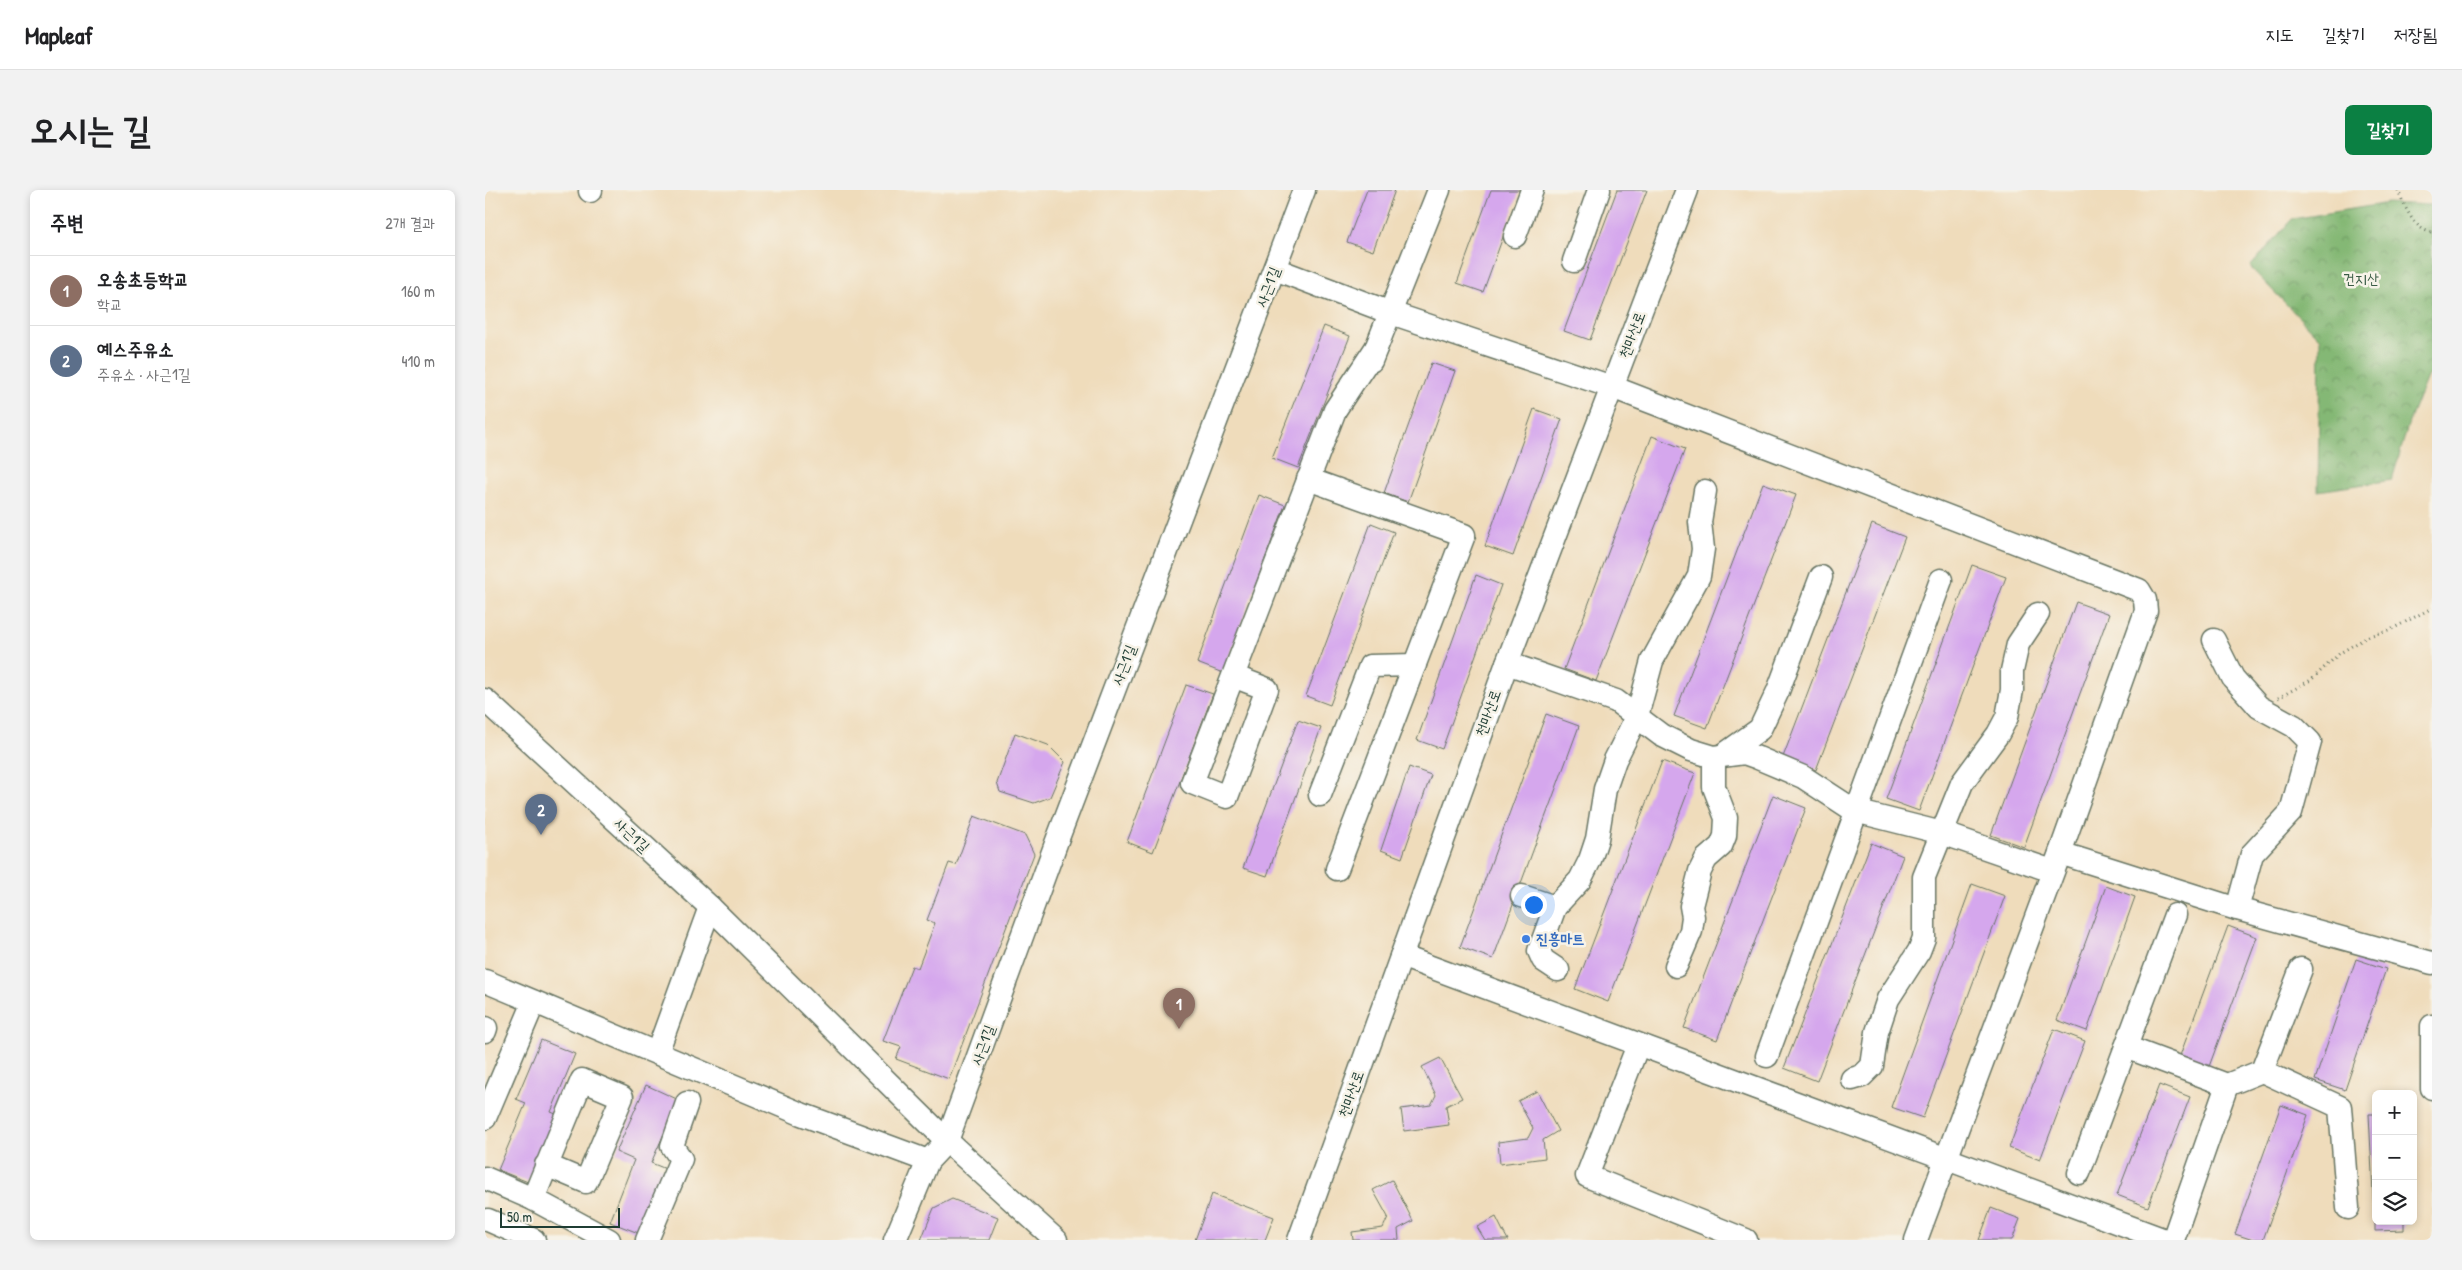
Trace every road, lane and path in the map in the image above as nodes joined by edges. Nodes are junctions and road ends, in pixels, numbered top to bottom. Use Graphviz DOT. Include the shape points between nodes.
graph roads {
  1 [pos="1304,190"];
  2 [pos="1439,190"];
  3 [pos="1532,190"];
  4 [pos="1599,190"];
  5 [pos="1687,190"];
  6 [pos="2398,190"];
  7 [pos="2432,232"];
  8 [pos="1515,236"];
  9 [pos="1574,261"];
  10 [pos="1275,269"];
  11 [pos="1391,313"];
  12 [pos="1376,348"];
  13 [pos="1612,387"];
  14 [pos="1340,438"];
  15 [pos="1308,479"];
  16 [pos="1705,491"];
  17 [pos="1821,577"];
  18 [pos="1941,580"];
  19 [pos="2432,608"];
  20 [pos="2038,614"];
  21 [pos="2214,640"];
  22 [pos="1507,663"];
  23 [pos="1415,665"];
  24 [pos="1233,676"];
  25 [pos="485,700"];
  26 [pos="2259,707"];
  27 [pos="1637,716"];
  28 [pos="1719,756"];
  29 [pos="1320,795"];
  30 [pos="1855,810"];
  31 [pos="1942,833"];
  32 [pos="2056,862"];
  33 [pos="1337,869"];
  34 [pos="1522,896"];
  35 [pos="710,907"];
  36 [pos="1555,907"];
  37 [pos="2237,909"];
  38 [pos="2175,915"];
  39 [pos="1401,956"];
  40 [pos="2432,963"];
  41 [pos="1676,966"];
  42 [pos="2301,969"];
  43 [pos="1557,970"];
  44 [pos="485,982"];
  45 [pos="535,1002"];
  46 [pos="2432,1026"];
  47 [pos="1638,1045"];
  48 [pos="2126,1047"];
  49 [pos="657,1053"];
  50 [pos="1767,1056"];
  51 [pos="2262,1071"];
  52 [pos="1851,1079"];
  53 [pos="2227,1085"];
  54 [pos="2432,1088"];
  55 [pos="687,1103"];
  56 [pos="485,1118"];
  57 [pos="947,1141"];
  58 [pos="1947,1160"];
  59 [pos="928,1161"];
  60 [pos="546,1165"];
  61 [pos="2079,1173"];
  62 [pos="494,1181"];
  63 [pos="533,1198"];
  64 [pos="2348,1208"];
  65 [pos="487,1225"];
  66 [pos="534,1240"];
  67 [pos="609,1240"];
  68 [pos="647,1240"];
  69 [pos="895,1240"];
  70 [pos="1056,1240"];
  71 [pos="1299,1240"];
  72 [pos="1746,1240"];
  73 [pos="1915,1240"];
  74 [pos="2165,1240"];
  75 [pos="2173,1240"];
  1 -- 10 [label="street, 사근1길"];
  2 -- 11 [label="street"];
  3 -- 8 [label="street"];
  4 -- 9 [label="street"];
  5 -- 13 [label="street, 천마산로"];
  6 -- 7 [label="path" via="2413,220 2425,231"];
  10 -- 11 [label="street"];
  10 -- 57 [label="street, 사근1길"];
  11 -- 12 [label="street"];
  11 -- 13 [label="street"];
  12 -- 14 [label="street"];
  12 -- 15 [label="street" via="1335,410"];
  13 -- 22 [label="street, 천마산로"];
  13 -- 32 [label="street" via="2139,590 2145,600 2146,611"];
  15 -- 23 [label="street" via="1464,535"];
  15 -- 24 [label="street"];
  16 -- 27 [label="street" via="1700,522 1703,549 1699,576 1656,651"];
  17 -- 28 [label="street" via="1778,691 1760,729"];
  18 -- 30 [label="street"];
  19 -- 26 [label="path" via="2392,629 2369,636 2340,653 2311,680"];
  20 -- 31 [label="street" via="2018,644 2007,717 1962,783"];
  21 -- 26 [label="street" via="2233,678"];
  22 -- 27 [label="street" via="1616,701"];
  22 -- 39 [label="street, 천마산로"];
  23 -- 29 [label="street" via="1369,666"];
  23 -- 33 [label="street"];
  24 -- 24 [label="street" via="1192,783 1227,797 1267,689"];
  25 -- 35 [label="street, 사근1길"];
  26 -- 37 [label="street" via="2294,726 2310,742 2291,812 2252,854"];
  27 -- 28 [label="street" via="1661,735 1691,750"];
  27 -- 36 [label="street" via="1607,782 1590,860 1580,880"];
  28 -- 30 [label="street" via="1744,753 1783,767"];
  28 -- 41 [label="street" via="1713,787 1726,818 1725,836 1721,846 1706,859 1700,871 1691,906 1691,931"];
  30 -- 31 [label="street"];
  30 -- 50 [label="street"];
  31 -- 32 [label="street"];
  31 -- 52 [label="street" via="1924,877 1924,938 1919,952 1888,999 1877,1032 1872,1066 1862,1076"];
  32 -- 37 [label="street"];
  32 -- 58 [label="street"];
  34 -- 36 [label="street"];
  35 -- 49 [label="street"];
  35 -- 57 [label="street, 사근1길"];
  36 -- 43 [label="street" via="1539,951 1543,960"];
  37 -- 40 [label="street"];
  38 -- 48 [label="street"];
  39 -- 47 [label="street"];
  39 -- 71 [label="street, 천마산로"];
  42 -- 51 [label="street"];
  44 -- 45 [label="street"];
  45 -- 49 [label="street"];
  45 -- 56 [label="street"];
  46 -- 54 [label="street"];
  47 -- 58 [label="street"];
  47 -- 72 [label="street" via="1587,1176"];
  48 -- 53 [label="street"];
  48 -- 61 [label="street"];
  49 -- 59 [label="street" via="801,1114"];
  51 -- 53 [label="street"];
  51 -- 64 [label="street" via="2340,1108"];
  53 -- 75 [label="street"];
  55 -- 68 [label="street" via="672,1146 681,1159"];
  57 -- 59 [label="street, 사근1길"];
  57 -- 70 [label="street, 사근1길"];
  58 -- 73 [label="street"];
  58 -- 74 [label="street"];
  59 -- 69 [label="street, 사근1길"];
  60 -- 63 [label="street"];
  62 -- 63 [label="street"];
  62 -- 65 [label="street"];
  63 -- 67 [label="street"];
  65 -- 66 [label="street"];
}
